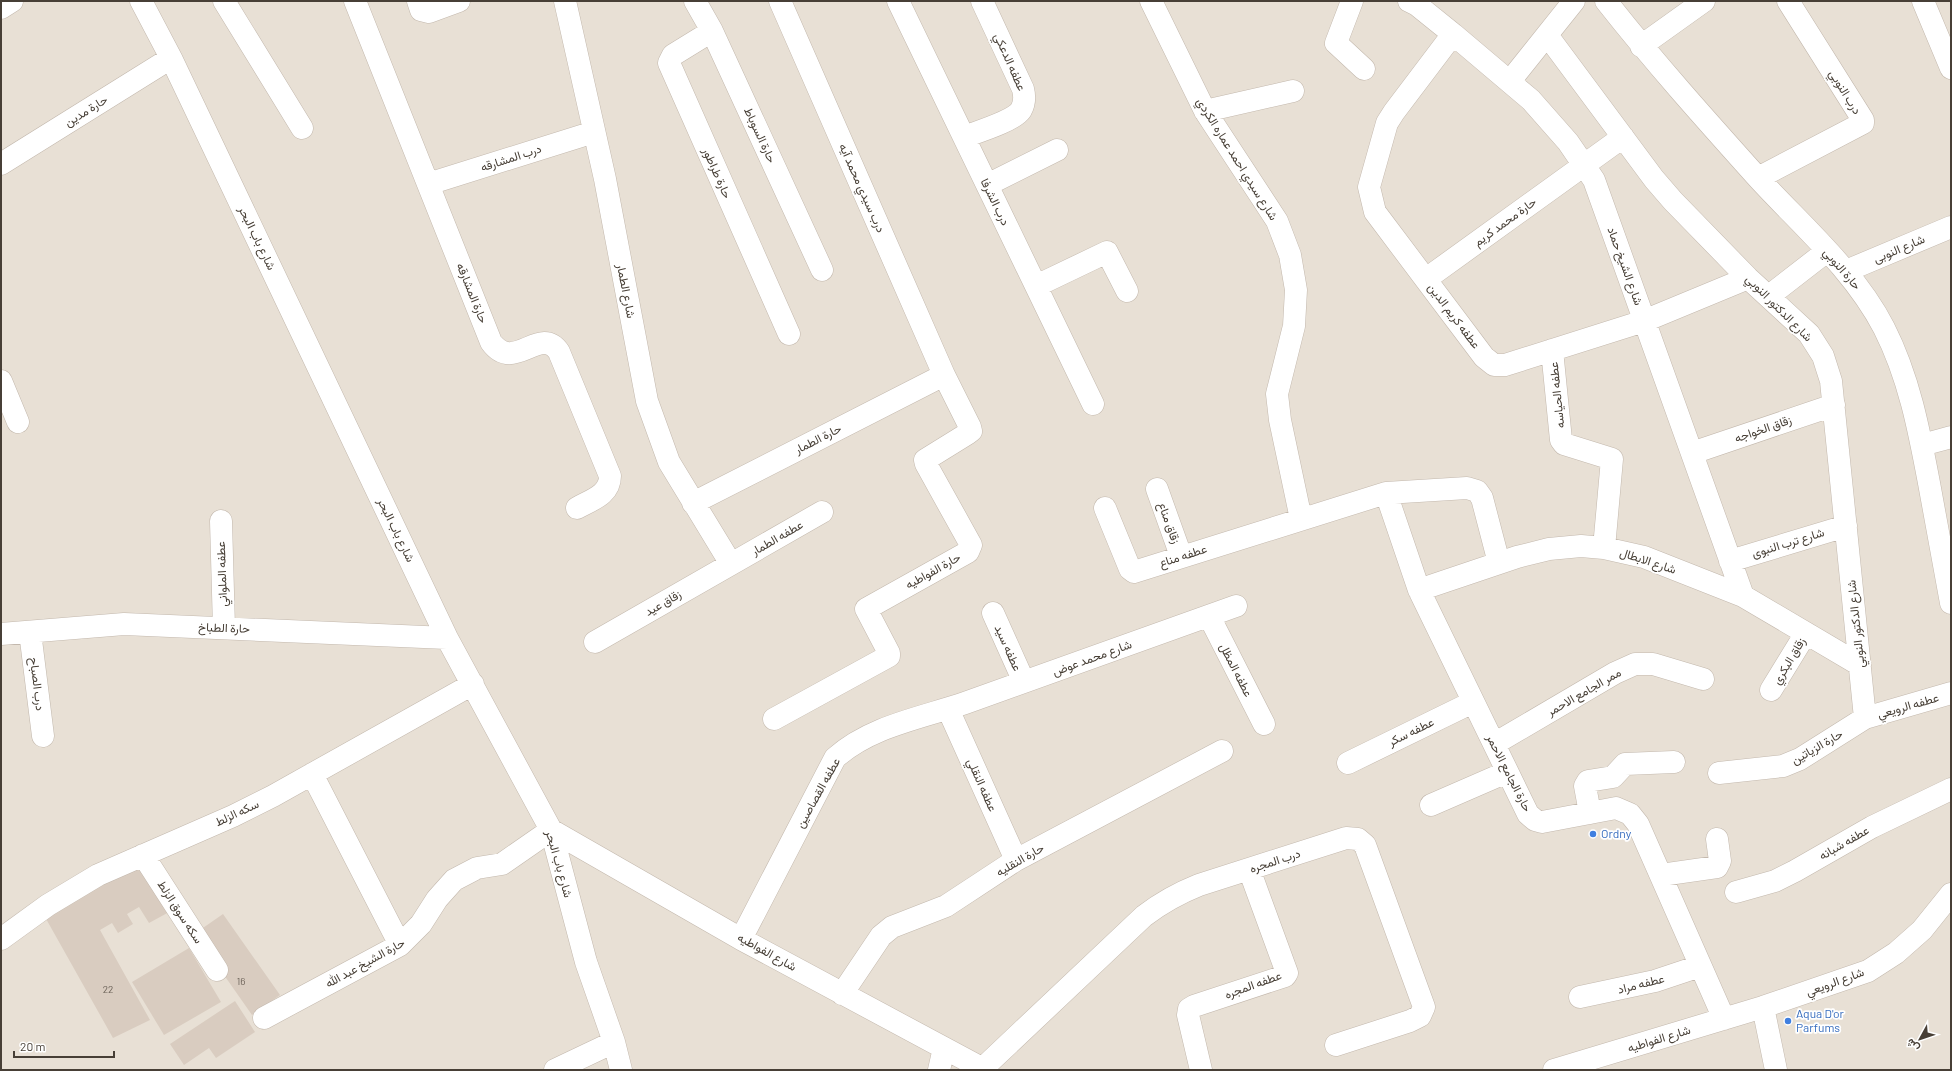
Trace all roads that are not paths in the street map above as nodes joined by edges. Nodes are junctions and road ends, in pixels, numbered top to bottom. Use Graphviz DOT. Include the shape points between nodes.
graph roads {
  1 [pos="12,1"];
  2 [pos="141,1"];
  3 [pos="224,1"];
  4 [pos="355,1"];
  5 [pos="418,1"];
  6 [pos="459,1"];
  7 [pos="565,1"];
  8 [pos="695,1"];
  9 [pos="780,1"];
  10 [pos="898,1"];
  11 [pos="982,1"];
  12 [pos="1151,1"];
  13 [pos="1352,1"];
  14 [pos="1574,1"];
  15 [pos="1606,1"];
  16 [pos="1704,1"];
  17 [pos="1788,1"];
  18 [pos="1923,1"];
  19 [pos="1416,2"];
  20 [pos="1,8"];
  21 [pos="712,31"];
  22 [pos="1453,34"];
  23 [pos="1548,35"];
  24 [pos="1641,46"];
  25 [pos="171,58"];
  26 [pos="1951,68"];
  27 [pos="1364,69"];
  28 [pos="1510,81"];
  29 [pos="1293,91"];
  30 [pos="1205,111"];
  31 [pos="302,128"];
  32 [pos="594,132"];
  33 [pos="1623,137"];
  34 [pos="964,138"];
  35 [pos="1057,150"];
  36 [pos="1,164"];
  37 [pos="1584,165"];
  38 [pos="1758,178"];
  39 [pos="428,184"];
  40 [pos="987,185"];
  41 [pos="1951,228"];
  42 [pos="1827,251"];
  43 [pos="822,270"];
  44 [pos="1846,271"];
  45 [pos="1748,278"];
  46 [pos="1426,279"];
  47 [pos="1036,286"];
  48 [pos="1127,291"];
  49 [pos="1769,296"];
  50 [pos="1644,321"];
  51 [pos="789,334"];
  52 [pos="1552,350"];
  53 [pos="944,375"];
  54 [pos="1,381"];
  55 [pos="1093,404"];
  56 [pos="1834,405"];
  57 [pos="18,422"];
  58 [pos="1951,437"];
  59 [pos="1922,445"];
  60 [pos="1692,453"];
  61 [pos="1157,489"];
  62 [pos="1386,493"];
  63 [pos="692,503"];
  64 [pos="577,508"];
  65 [pos="1105,508"];
  66 [pos="822,512"];
  67 [pos="1301,519"];
  68 [pos="221,521"];
  69 [pos="1846,526"];
  70 [pos="1604,548"];
  71 [pos="1181,556"];
  72 [pos="1730,561"];
  73 [pos="1499,563"];
  74 [pos="731,564"];
  75 [pos="1420,590"];
  76 [pos="1743,596"];
  77 [pos="1951,603"];
  78 [pos="1236,606"];
  79 [pos="993,613"];
  80 [pos="1209,616"];
  81 [pos="224,628"];
  82 [pos="30,632"];
  83 [pos="1806,633"];
  84 [pos="1,634"];
  85 [pos="447,638"];
  86 [pos="595,642"];
  87 [pos="1860,665"];
  88 [pos="1703,679"];
  89 [pos="1024,682"];
  90 [pos="473,684"];
  91 [pos="1772,690"];
  92 [pos="1951,693"];
  93 [pos="1473,702"];
  94 [pos="948,709"];
  95 [pos="1865,718"];
  96 [pos="774,719"];
  97 [pos="1264,724"];
  98 [pos="43,736"];
  99 [pos="1494,744"];
  100 [pos="1222,751"];
  101 [pos="1674,762"];
  102 [pos="1348,763"];
  103 [pos="1507,772"];
  104 [pos="1719,772"];
  105 [pos="312,774"];
  106 [pos="1951,789"];
  107 [pos="1431,805"];
  108 [pos="1590,813"];
  109 [pos="552,830"];
  110 [pos="1717,839"];
  111 [pos="143,855"];
  112 [pos="1016,860"];
  113 [pos="1249,869"];
  114 [pos="1661,876"];
  115 [pos="1736,892"];
  116 [pos="1951,894"];
  117 [pos="1,939"];
  118 [pos="741,939"];
  119 [pos="400,945"];
  120 [pos="1700,966"];
  121 [pos="217,970"];
  122 [pos="842,994"];
  123 [pos="1580,997"];
  124 [pos="1764,1007"];
  125 [pos="264,1018"];
  126 [pos="1724,1019"];
  127 [pos="614,1042"];
  128 [pos="1336,1045"];
  129 [pos="944,1048"];
  130 [pos="983,1069"];
  131 [pos="554,1070"];
  132 [pos="621,1070"];
  133 [pos="939,1070"];
  134 [pos="1201,1070"];
  135 [pos="1554,1070"];
  136 [pos="1776,1070"];
  1 -- 20 [label="street"];
  2 -- 25 [label="street, شارع باب البحر"];
  3 -- 31 [label="street"];
  4 -- 39 [label="street, حارة المشارقه"];
  5 -- 6 [label="street" via="421,10 429,12"];
  7 -- 32 [label="street, شارع الطمار"];
  8 -- 21 [label="street, حارة السوباط"];
  9 -- 53 [label="street, درب سيدي محمد آيه"];
  10 -- 34 [label="street, درب الشرفا"];
  11 -- 34 [label="street, عطفه الدعكي" via="1024,89 1025,100 1020,111 1011,118"];
  12 -- 30 [label="street, شارع سيدي احمد عماره الكردي"];
  13 -- 27 [label="street" via="1336,43"];
  14 -- 23 [label="street"];
  15 -- 24 [label="street, حارة النوبي"];
  16 -- 24 [label="street"];
  17 -- 38 [label="street, درب النوبي" via="1863,123"];
  18 -- 26 [label="street"];
  19 -- 22 [label="street, شارع الشيخ حماد"];
  21 -- 43 [label="street, حارة السوباط"];
  21 -- 51 [label="street, حارة طراطور" via="673,55 669,63"];
  22 -- 28 [label="street, شارع الشيخ حماد"];
  22 -- 46 [label="street, عطفه كريم الدين" via="1390,117 1369,187 1375,212"];
  23 -- 28 [label="street"];
  23 -- 33 [label="street, شارع الدكتور النوبي"];
  24 -- 38 [label="street, حارة النوبي"];
  25 -- 36 [label="street, حارة مدين"];
  25 -- 85 [label="street, شارع باب البحر"];
  28 -- 37 [label="street, شارع الشيخ حماد" via="1550,121"];
  29 -- 30 [label="street"];
  30 -- 67 [label="street, شارع سيدي احمد عماره الكردي" via="1277,221 1290,255 1296,290 1294,326 1277,394"];
  32 -- 39 [label="street, درب المشارقه"];
  32 -- 63 [label="street, شارع الطمار" via="647,401 669,462"];
  33 -- 37 [label="street, حارة محمد كريم"];
  33 -- 45 [label="street, شارع الدكتور النوبي" via="1673,201"];
  34 -- 40 [label="street, درب الشرفا"];
  35 -- 40 [label="street"];
  37 -- 46 [label="street, حارة محمد كريم"];
  37 -- 50 [label="street, شارع الشيخ حماد" via="1594,180"];
  38 -- 42 [label="street, حارة النوبي"];
  39 -- 64 [label="street, حارة المشارقه" via="495,347 500,351 513,353 547,343 559,352 610,476 610,482 604,492"];
  40 -- 47 [label="street, درب الشرفا"];
  41 -- 44 [label="street, شارع النوبى"];
  42 -- 44 [label="street, حارة النوبي"];
  42 -- 49 [label="street"];
  44 -- 59 [label="street, حارة النوبي" via="1884,328 1899,362 1912,398"];
  45 -- 49 [label="street, شارع الدكتور النوبي"];
  45 -- 50 [label="street, عطفه كريم الدين"];
  46 -- 52 [label="street, عطفه كريم الدين" via="1484,356 1494,365 1505,365"];
  47 -- 48 [label="street" via="1107,252"];
  47 -- 55 [label="street, درب الشرفا"];
  49 -- 56 [label="street, شارع الدكتور النوبي" via="1809,334 1823,356 1831,381"];
  50 -- 52 [label="street, عطفه كريم الدين"];
  50 -- 60 [label="street, شارع الشيخ حماد"];
  52 -- 70 [label="street, عطفه الحياسه" via="1561,440 1564,444 1612,460"];
  53 -- 63 [label="street, حارة الطمار"];
  53 -- 96 [label="street, حارة الفواطيه" via="971,431 927,457 926,464 971,549 866,609 889,656"];
  54 -- 57 [label="street"];
  56 -- 60 [label="street, زقاق الخواجه"];
  56 -- 69 [label="street, شارع الدكتور النوبي"];
  58 -- 59 [label="street"];
  59 -- 77 [label="street, حارة النوبي"];
  60 -- 72 [label="street, شارع الشيخ حماد"];
  61 -- 71 [label="street, زقاق مناع"];
  62 -- 67 [label="street"];
  62 -- 73 [label="street" via="1467,488 1477,491 1482,498"];
  62 -- 75 [label="street, حارة الجامع الاحمر"];
  63 -- 74 [label="street, شارع الطمار"];
  65 -- 71 [label="street, عطفه مناع" via="1130,569 1134,572"];
  66 -- 74 [label="street, عطفه الطمار"];
  67 -- 71 [label="street, عطفه مناع"];
  68 -- 81 [label="street, عطفه الملواني"];
  69 -- 72 [label="street, شارع ترب النبوى"];
  69 -- 87 [label="street, شارع الدكتور النوبي"];
  70 -- 73 [label="street, شارع الابطال" via="1581,546 1549,549"];
  70 -- 76 [label="street, شارع الابطال" via="1644,557"];
  72 -- 76 [label="street, شارع الشيخ حماد"];
  73 -- 75 [label="street, شارع الابطال"];
  74 -- 86 [label="street, زقاق عيد"];
  75 -- 93 [label="street, حارة الجامع الاحمر"];
  76 -- 83 [label="street, شارع الابطال"];
  78 -- 80 [label="street, شارع محمد عوض"];
  79 -- 89 [label="street, عطفه سيد"];
  80 -- 89 [label="street, شارع محمد عوض"];
  80 -- 97 [label="street, عطفه المظل"];
  81 -- 82 [label="street, حارة الطباخ" via="124,624"];
  81 -- 85 [label="street, حارة الطباخ"];
  82 -- 84 [label="street, حارة الطباخ"];
  82 -- 98 [label="street, درب الصباح"];
  83 -- 87 [label="street, شارع الابطال"];
  83 -- 91 [label="street, زقاق البكري"];
  85 -- 90 [label="street, شارع باب البحر"];
  87 -- 95 [label="street, شارع الدكتور النوبي"];
  88 -- 99 [label="street, ممر الجامع الاحمر" via="1653,664 1634,664"];
  89 -- 94 [label="street, شارع محمد عوض"];
  90 -- 105 [label="street, سكه الزلط"];
  90 -- 109 [label="street, شارع باب البحر"];
  92 -- 95 [label="street, عطفه الرويعي"];
  93 -- 99 [label="street, حارة الجامع الاحمر"];
  93 -- 102 [label="street, عطفه سكر"];
  94 -- 112 [label="street, عطفه النقلي"];
  94 -- 118 [label="street, عطفه القصاصين" via="866,736 835,758"];
  95 -- 104 [label="street, حارة الزياتين" via="1790,763 1771,768"];
  99 -- 103 [label="street, حارة الجامع الاحمر"];
  100 -- 112 [label="street, حارة النقليه"];
  101 -- 108 [label="street" via="1625,764 1613,777 1588,781 1585,786"];
  103 -- 107 [label="street"];
  103 -- 108 [label="street, حارة الجامع الاحمر" via="1528,814 1535,820 1542,822"];
  105 -- 111 [label="street, سكه الزلط" via="233,816"];
  105 -- 119 [label="street"];
  106 -- 115 [label="street, عطفه شبانه" via="1872,827 1788,875"];
  108 -- 114 [label="street, حارة الجامع الاحمر" via="1616,808 1630,814 1638,824"];
  109 -- 118 [label="street, شارع الفواطيه"];
  109 -- 119 [label="street, حارة الشيخ عبد الله" via="502,864 477,868 454,880 437,898 421,924"];
  109 -- 127 [label="street, شارع باب البحر" via="586,962"];
  110 -- 114 [label="street" via="1720,861 1717,867"];
  111 -- 117 [label="street, سكه الزلط" via="92,879"];
  111 -- 121 [label="street, سكه سوق الزلط"];
  112 -- 122 [label="street, حارة النقليه" via="946,906 892,927 881,936"];
  113 -- 128 [label="street, درب المجره" via="1346,838 1358,839 1365,845 1424,1007 1420,1016 1410,1021"];
  113 -- 130 [label="street, درب المجره" via="1179,893 1144,916"];
  113 -- 134 [label="street, عطفه المجره" via="1287,973 1285,976 1189,1009 1188,1015"];
  114 -- 120 [label="street, حارة الجامع الاحمر"];
  116 -- 124 [label="street, شارع الرويعي" via="1922,930 1896,953 1868,971"];
  118 -- 122 [label="street, شارع الفواطيه"];
  119 -- 125 [label="street, حارة الشيخ عبد الله"];
  120 -- 123 [label="street, عطفه مراد" via="1655,981"];
  120 -- 126 [label="street, حارة الجامع الاحمر"];
  122 -- 129 [label="street, شارع الفواطيه"];
  124 -- 126 [label="street, شارع الفواطيه"];
  124 -- 136 [label="street"];
  126 -- 135 [label="street, شارع الفواطيه"];
  127 -- 131 [label="street"];
  127 -- 132 [label="street, شارع باب البحر"];
  129 -- 130 [label="street, شارع الفواطيه"];
  129 -- 133 [label="street"];
}
